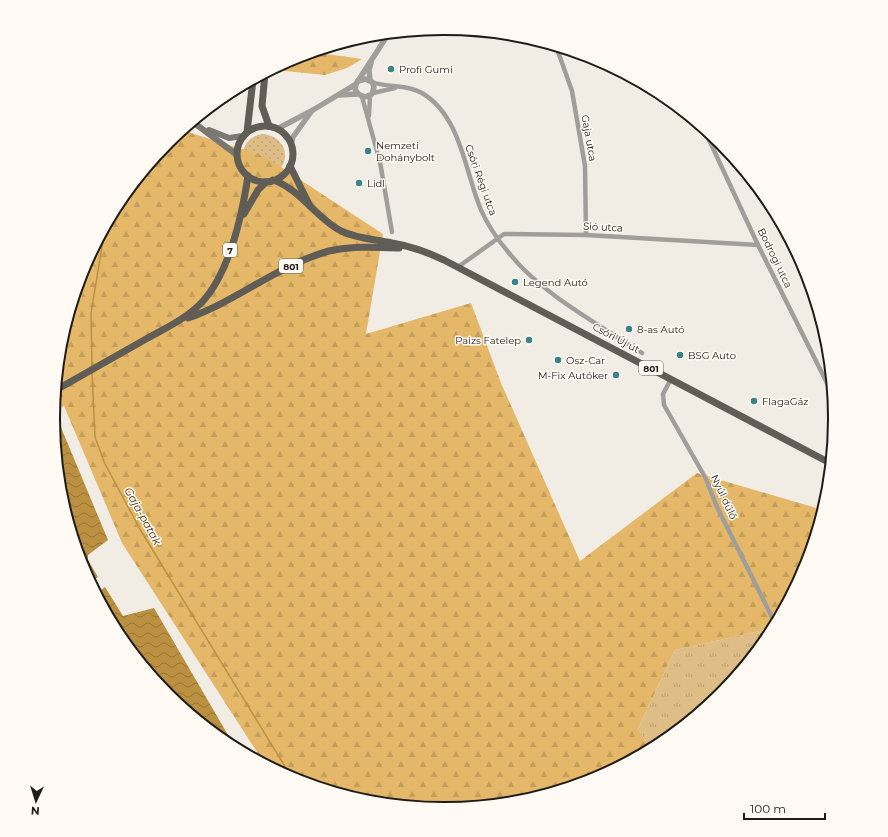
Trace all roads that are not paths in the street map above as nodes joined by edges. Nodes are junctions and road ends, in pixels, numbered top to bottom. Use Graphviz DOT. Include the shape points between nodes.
graph roads {
  1 [pos="385,39"];
  2 [pos="558,52"];
  3 [pos="372,62"];
  4 [pos="264,80"];
  5 [pos="371,81"];
  6 [pos="357,83"];
  7 [pos="252,86"];
  8 [pos="403,87"];
  9 [pos="372,94"];
  10 [pos="337,96"];
  11 [pos="360,96"];
  12 [pos="312,110"];
  13 [pos="369,120"];
  14 [pos="197,125"];
  15 [pos="198,125"];
  16 [pos="268,126"];
  17 [pos="277,129"];
  18 [pos="245,134"];
  19 [pos="710,143"];
  20 [pos="291,144"];
  21 [pos="237,155"];
  22 [pos="290,166"];
  23 [pos="248,176"];
  24 [pos="270,181"];
  25 [pos="311,208"];
  26 [pos="240,220"];
  27 [pos="392,232"];
  28 [pos="586,235"];
  29 [pos="497,237"];
  30 [pos="758,245"];
  31 [pos="412,247"];
  32 [pos="458,267"];
  33 [pos="180,320"];
  34 [pos="642,353"];
  35 [pos="671,379"];
  36 [pos="825,380"];
  37 [pos="62,387"];
  38 [pos="825,460"];
  39 [pos="772,617"];
  1 -- 3 [label="street"];
  2 -- 28 [label="street, Gaja utca" via="572,91 585,166"];
  3 -- 5 [label="street" via="369,70"];
  3 -- 6 [label="street"];
  4 -- 16 [label="main road" via="262,106"];
  5 -- 6 [label="street" via="362,79"];
  5 -- 8 [label="street, Csóri Régi utca"];
  5 -- 9 [label="street" via="374,87"];
  6 -- 10 [label="street"];
  6 -- 11 [label="street" via="355,89"];
  7 -- 18 [label="main road"];
  8 -- 9 [label="street"];
  8 -- 29 [label="street, Csóri Régi utca" via="424,95 441,110 457,140 480,209"];
  9 -- 11 [label="street"];
  9 -- 13 [label="street"];
  10 -- 11 [label="street"];
  10 -- 12 [label="street"];
  11 -- 13 [label="street"];
  12 -- 17 [label="street"];
  12 -- 20 [label="street" via="293,136"];
  13 -- 27 [label="street" via="383,173"];
  14 -- 21 [label="main road"];
  15 -- 18 [label="main road" via="220,136 234,138"];
  16 -- 17 [label="main road"];
  16 -- 18 [label="main road" via="259,126"];
  17 -- 20 [label="main road" via="285,134"];
  18 -- 21 [label="main road" via="238,145"];
  19 -- 30 [label="street, Bodrogi utca"];
  20 -- 22 [label="main road" via="293,153"];
  21 -- 23 [label="main road" via="240,167"];
  22 -- 24 [label="main road, 7" via="284,174"];
  22 -- 25 [label="main road, 801"];
  23 -- 24 [label="main road"];
  23 -- 26 [label="main road, 7"];
  24 -- 25 [label="main road, 801" via="288,188"];
  24 -- 26 [label="main road, 7" via="258,190"];
  25 -- 31 [label="main road, 801" via="331,226 355,237"];
  26 -- 33 [label="main road, 7" via="215,285 198,306"];
  28 -- 29 [label="street, Sió utca" via="504,234"];
  28 -- 30 [label="street, Sió utca"];
  29 -- 32 [label="street, Sió utca"];
  29 -- 34 [label="street, Csóri Régi utca" via="510,255 538,282"];
  30 -- 36 [label="street, Bodrogi utca"];
  31 -- 32 [label="main road, Csóri Új út / 801"];
  31 -- 33 [label="main road, 801" via="357,246 314,256 214,308"];
  32 -- 35 [label="main road, Csóri Új út / 801"];
  33 -- 37 [label="main road, 7"];
  35 -- 38 [label="main road, Csóri Új út / 801"];
  35 -- 39 [label="street, Nyúl dűlő" via="663,394 664,405 705,477 717,507"];
}
